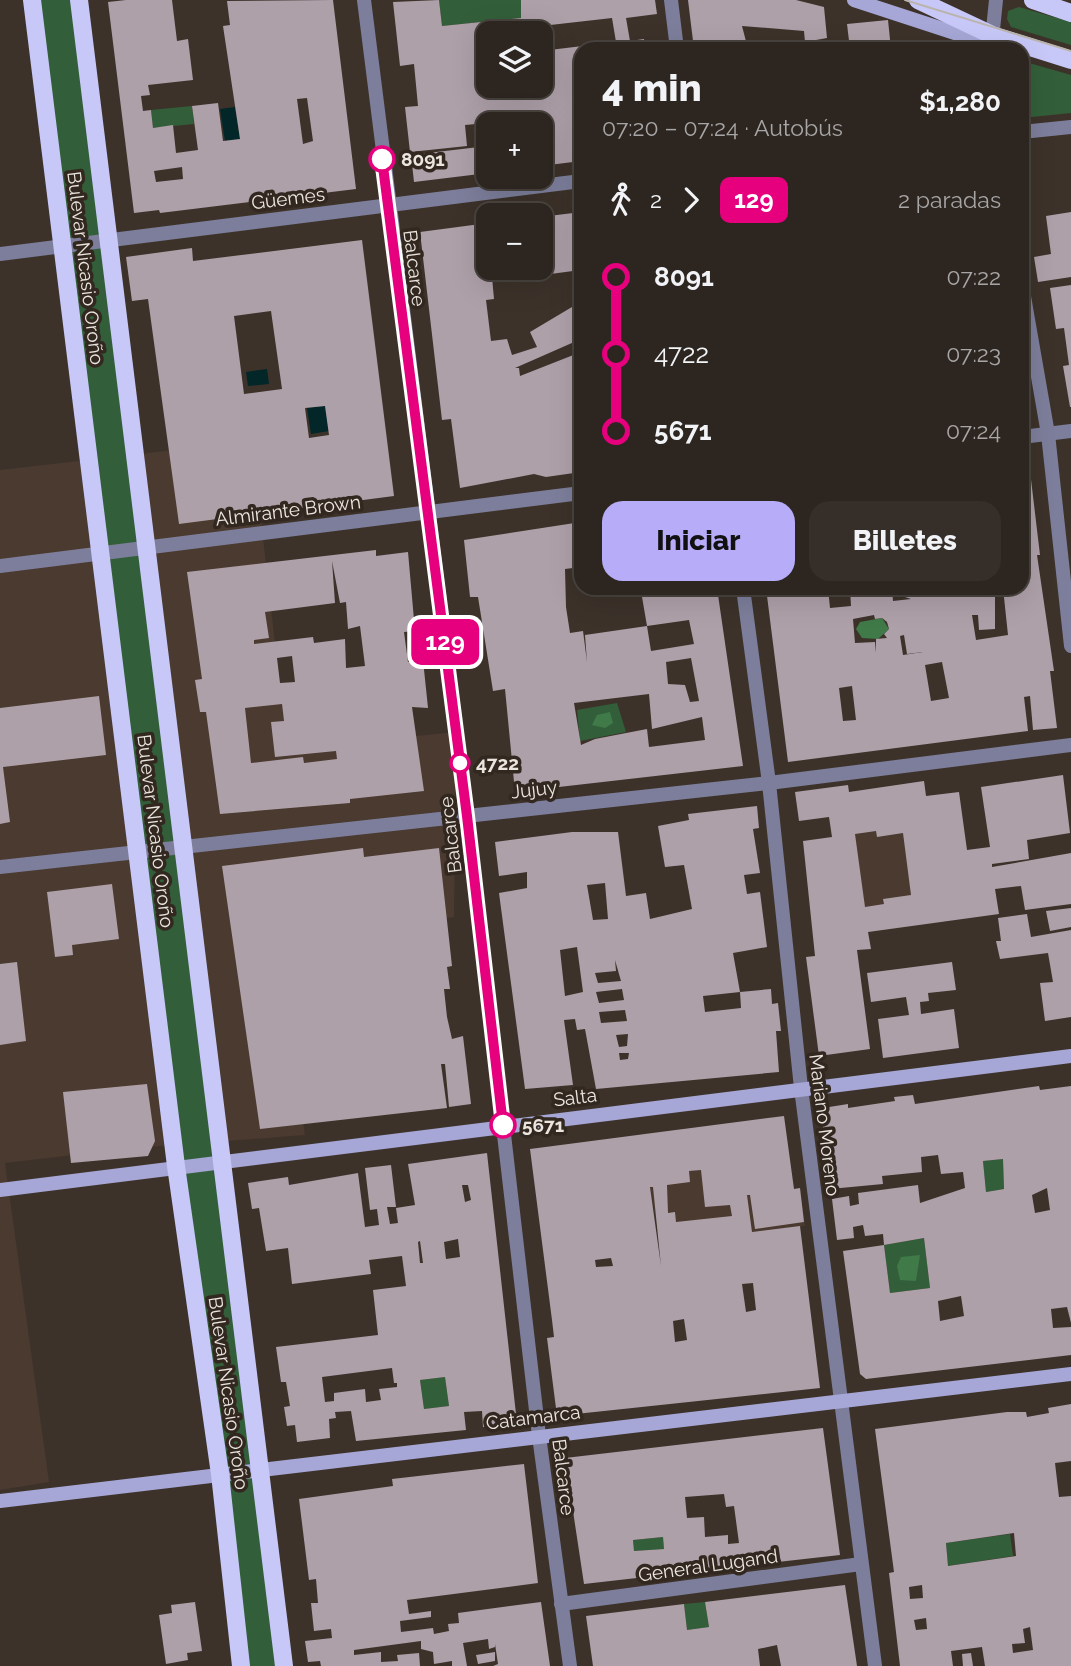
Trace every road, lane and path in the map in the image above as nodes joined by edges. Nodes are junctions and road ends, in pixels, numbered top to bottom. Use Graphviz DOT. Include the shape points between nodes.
graph roads {
  1 [pos="32,0"];
  2 [pos="79,0"];
  3 [pos="363,0"];
  4 [pos="671,0"];
  5 [pos="854,0"];
  6 [pos="918,0"];
  7 [pos="996,0"];
  8 [pos="1033,0"];
  9 [pos="1071,13"];
  10 [pos="676,42"];
  11 [pos="992,42"];
  12 [pos="1029,50"];
  13 [pos="1071,60"];
  14 [pos="1071,127"];
  15 [pos="1029,131"];
  16 [pos="574,182"];
  17 [pos="388,205"];
  18 [pos="109,241"];
  19 [pos="62,247"];
  20 [pos="0,254"];
  21 [pos="1029,325"];
  22 [pos="1071,431"];
  23 [pos="1048,434"];
  24 [pos="1029,436"];
  25 [pos="574,494"];
  26 [pos="428,512"];
  27 [pos="147,547"];
  28 [pos="100,553"];
  29 [pos="0,566"];
  30 [pos="744,595"];
  31 [pos="1071,646"];
  32 [pos="1071,745"];
  33 [pos="769,783"];
  34 [pos="467,816"];
  35 [pos="184,847"];
  36 [pos="138,852"];
  37 [pos="0,867"];
  38 [pos="1071,1056"];
  39 [pos="801,1088"];
  40 [pos="503,1125"];
  41 [pos="220,1160"];
  42 [pos="176,1166"];
  43 [pos="0,1190"];
  44 [pos="1071,1374"];
  45 [pos="841,1401"];
  46 [pos="539,1436"];
  47 [pos="261,1468"];
  48 [pos="220,1474"];
  49 [pos="0,1501"];
  50 [pos="861,1564"];
  51 [pos="561,1604"];
  52 [pos="241,1666"];
  53 [pos="284,1666"];
  54 [pos="570,1666"];
  55 [pos="875,1666"];
  1 -- 19 [label="main road, Bulevar Nicasio Oroño"];
  2 -- 18 [label="main road, Bulevar Nicasio Oroño"];
  3 -- 17 [label="street, Balcarce"];
  4 -- 10 [label="street"];
  5 -- 11 [label="main road"];
  6 -- 11 [label="main road"];
  7 -- 11 [label="street"];
  8 -- 9 [label="main road"];
  12 -- 13 [label="main road"];
  14 -- 15 [label="street"];
  16 -- 17 [label="street, Güemes"];
  17 -- 18 [label="street, Güemes"];
  17 -- 26 [label="street, Balcarce"];
  18 -- 19 [label="street, Güemes"];
  18 -- 27 [label="main road, Bulevar Nicasio Oroño"];
  19 -- 20 [label="street, Güemes"];
  19 -- 28 [label="main road, Bulevar Nicasio Oroño"];
  21 -- 23 [label="street"];
  22 -- 23 [label="street"];
  23 -- 24 [label="street"];
  23 -- 31 [label="street"];
  25 -- 26 [label="street, Almirante Brown"];
  26 -- 27 [label="street, Almirante Brown"];
  26 -- 34 [label="street, Balcarce"];
  27 -- 28 [label="street, Almirante Brown"];
  27 -- 35 [label="main road, Bulevar Nicasio Oroño"];
  28 -- 29 [label="street, Almirante Brown"];
  28 -- 36 [label="main road, Bulevar Nicasio Oroño"];
  30 -- 33 [label="street, Mariano Moreno"];
  32 -- 33 [label="street, Jujuy"];
  33 -- 34 [label="street, Jujuy"];
  33 -- 39 [label="street, Mariano Moreno"];
  34 -- 35 [label="street, Jujuy"];
  34 -- 40 [label="street, Balcarce"];
  35 -- 36 [label="street, Jujuy"];
  35 -- 41 [label="main road, Bulevar Nicasio Oroño"];
  36 -- 37 [label="street, Jujuy"];
  36 -- 42 [label="main road, Bulevar Nicasio Oroño"];
  38 -- 39 [label="main road, Salta"];
  39 -- 40 [label="main road, Salta"];
  39 -- 45 [label="street, Mariano Moreno"];
  40 -- 41 [label="main road, Salta"];
  40 -- 46 [label="street, Balcarce"];
  41 -- 42 [label="main road, Salta"];
  41 -- 47 [label="main road, Bulevar Nicasio Oroño"];
  42 -- 43 [label="main road, Salta"];
  42 -- 48 [label="main road, Bulevar Nicasio Oroño"];
  44 -- 45 [label="main road, Catamarca"];
  45 -- 46 [label="main road, Catamarca"];
  45 -- 50 [label="street, Mariano Moreno"];
  46 -- 47 [label="main road, Catamarca"];
  46 -- 51 [label="street, Balcarce"];
  47 -- 48 [label="main road, Catamarca"];
  47 -- 53 [label="main road, Bulevar Nicasio Oroño"];
  48 -- 49 [label="main road, Catamarca"];
  48 -- 52 [label="main road, Bulevar Nicasio Oroño"];
  50 -- 51 [label="street, General Lugand"];
  50 -- 55 [label="street, Mariano Moreno"];
  51 -- 54 [label="street, Balcarce"];
}
